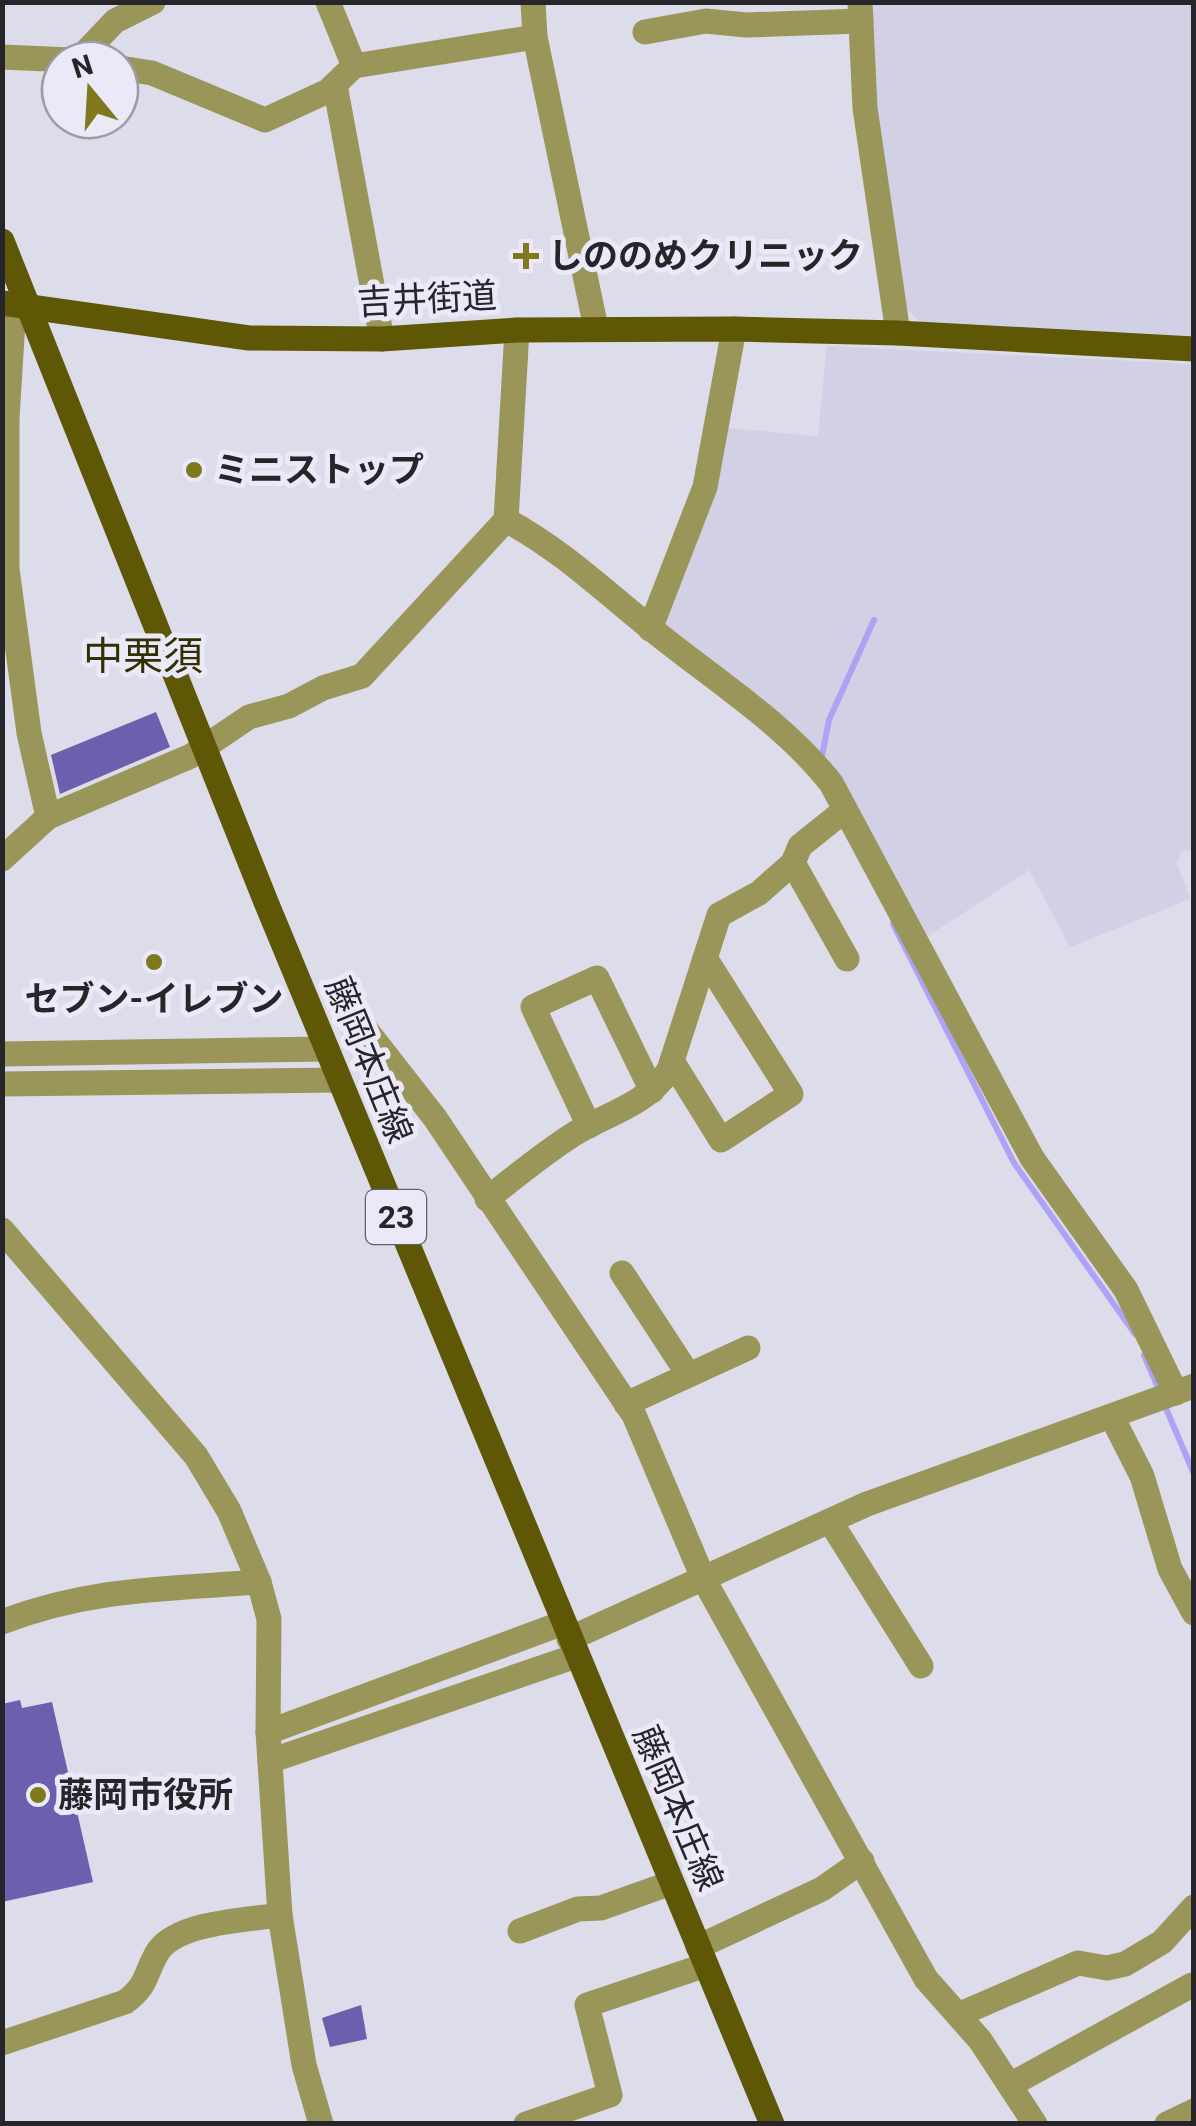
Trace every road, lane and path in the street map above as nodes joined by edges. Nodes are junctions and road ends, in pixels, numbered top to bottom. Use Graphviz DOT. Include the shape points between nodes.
graph roads {
  1 [pos="153,2"];
  2 [pos="328,2"];
  3 [pos="533,2"];
  4 [pos="861,12"];
  5 [pos="771,13"];
  6 [pos="645,32"];
  7 [pos="535,38"];
  8 [pos="95,40"];
  9 [pos="2,57"];
  10 [pos="40,59"];
  11 [pos="354,66"];
  12 [pos="140,71"];
  13 [pos="334,85"];
  14 [pos="2,240"];
  15 [pos="14,305"];
  16 [pos="596,328"];
  17 [pos="734,329"];
  18 [pos="518,330"];
  19 [pos="898,333"];
  20 [pos="382,339"];
  21 [pos="1194,350"];
  22 [pos="506,520"];
  23 [pos="650,628"];
  24 [pos="204,749"];
  25 [pos="845,810"];
  26 [pos="48,817"];
  27 [pos="2,859"];
  28 [pos="793,863"];
  29 [pos="705,958"];
  30 [pos="847,959"];
  31 [pos="363,1026"];
  32 [pos="327,1049"];
  33 [pos="2,1054"];
  34 [pos="672,1061"];
  35 [pos="340,1080"];
  36 [pos="2,1084"];
  37 [pos="652,1091"];
  38 [pos="589,1126"];
  39 [pos="486,1199"];
  40 [pos="2,1230"];
  41 [pos="622,1273"];
  42 [pos="748,1348"];
  43 [pos="688,1374"];
  44 [pos="1185,1389"];
  45 [pos="626,1404"];
  46 [pos="1112,1416"];
  47 [pos="830,1521"];
  48 [pos="703,1578"];
  49 [pos="259,1582"];
  50 [pos="1194,1612"];
  51 [pos="2,1622"];
  52 [pos="569,1639"];
  53 [pos="922,1666"];
  54 [pos="268,1732"];
  55 [pos="270,1760"];
  56 [pos="862,1860"];
  57 [pos="671,1883"];
  58 [pos="1194,1907"];
  59 [pos="280,1915"];
  60 [pos="520,1931"];
  61 [pos="702,1956"];
  62 [pos="1192,1985"];
  63 [pos="958,2015"];
  64 [pos="2,2043"];
  65 [pos="1010,2085"];
  66 [pos="1194,2111"];
  67 [pos="321,2124"];
  68 [pos="526,2124"];
  69 [pos="772,2124"];
  70 [pos="1035,2124"];
  71 [pos="1168,2124"];
  1 -- 8 [label="street" via="114,21"];
  2 -- 11 [label="street"];
  3 -- 7 [label="street"];
  4 -- 5 [label="street"];
  4 -- 19 [label="street" via="865,108"];
  5 -- 6 [label="street"];
  7 -- 11 [label="street"];
  7 -- 16 [label="street"];
  9 -- 10 [label="street"];
  11 -- 13 [label="street"];
  12 -- 13 [label="street" via="265,120"];
  13 -- 20 [label="street"];
  14 -- 15 [label="main road, 藤岡本庄線 / 23"];
  15 -- 20 [label="main road, 吉井街道" via="249,338"];
  15 -- 24 [label="main road, 藤岡本庄線 / 23"];
  15 -- 26 [label="street" via="6,418 7,569 29,733"];
  16 -- 17 [label="main road, 吉井街道"];
  16 -- 18 [label="main road, 吉井街道"];
  17 -- 19 [label="main road, 吉井街道"];
  17 -- 23 [label="street" via="705,487"];
  18 -- 20 [label="main road, 吉井街道"];
  18 -- 22 [label="street"];
  19 -- 21 [label="main road, 吉井街道"];
  22 -- 23 [label="street" via="540,538"];
  22 -- 24 [label="street" via="362,676 249,716"];
  23 -- 25 [label="street" via="808,755"];
  24 -- 26 [label="street"];
  24 -- 32 [label="main road, 藤岡本庄線 / 23"];
  25 -- 28 [label="street" via="800,846"];
  25 -- 44 [label="street" via="1032,1158 1126,1290"];
  26 -- 27 [label="street"];
  28 -- 29 [label="street" via="759,894 720,914"];
  28 -- 30 [label="street"];
  29 -- 34 [label="street"];
  29 -- 34 [label="street" via="791,1094 721,1140"];
  31 -- 39 [label="street" via="435,1118"];
  32 -- 33 [label="street"];
  32 -- 35 [label="main road, 藤岡本庄線 / 23"];
  34 -- 37 [label="street"];
  35 -- 36 [label="street"];
  35 -- 52 [label="main road, 藤岡本庄線 / 23"];
  37 -- 38 [label="street"];
  37 -- 38 [label="street" via="597,978 533,1007"];
  38 -- 39 [label="street"];
  39 -- 45 [label="street"];
  40 -- 49 [label="street" via="196,1456 230,1511"];
  41 -- 43 [label="street"];
  42 -- 43 [label="street"];
  43 -- 45 [label="street"];
  44 -- 46 [label="street"];
  45 -- 48 [label="street"];
  46 -- 47 [label="street"];
  46 -- 50 [label="street" via="1142,1476 1170,1569"];
  47 -- 48 [label="street"];
  47 -- 53 [label="street"];
  48 -- 52 [label="street"];
  48 -- 56 [label="street"];
  49 -- 51 [label="street" via="92,1594"];
  49 -- 54 [label="street" via="269,1618"];
  52 -- 54 [label="street"];
  52 -- 55 [label="street"];
  52 -- 57 [label="main road, 藤岡本庄線 / 23"];
  54 -- 55 [label="street"];
  55 -- 59 [label="street"];
  56 -- 61 [label="street"];
  56 -- 63 [label="street" via="926,1980"];
  57 -- 60 [label="street"];
  57 -- 61 [label="main road, 藤岡本庄線 / 23"];
  58 -- 63 [label="street" via="1162,1942 1125,1964 1078,1962"];
  59 -- 64 [label="street" via="176,1935 160,1950 142,1990 126,2002"];
  59 -- 67 [label="street" via="304,2065"];
  61 -- 68 [label="street" via="586,2004 610,2095"];
  61 -- 69 [label="main road, 藤岡本庄線 / 23"];
  62 -- 65 [label="street"];
  63 -- 65 [label="street"];
  65 -- 70 [label="street"];
  66 -- 71 [label="street"];
}
